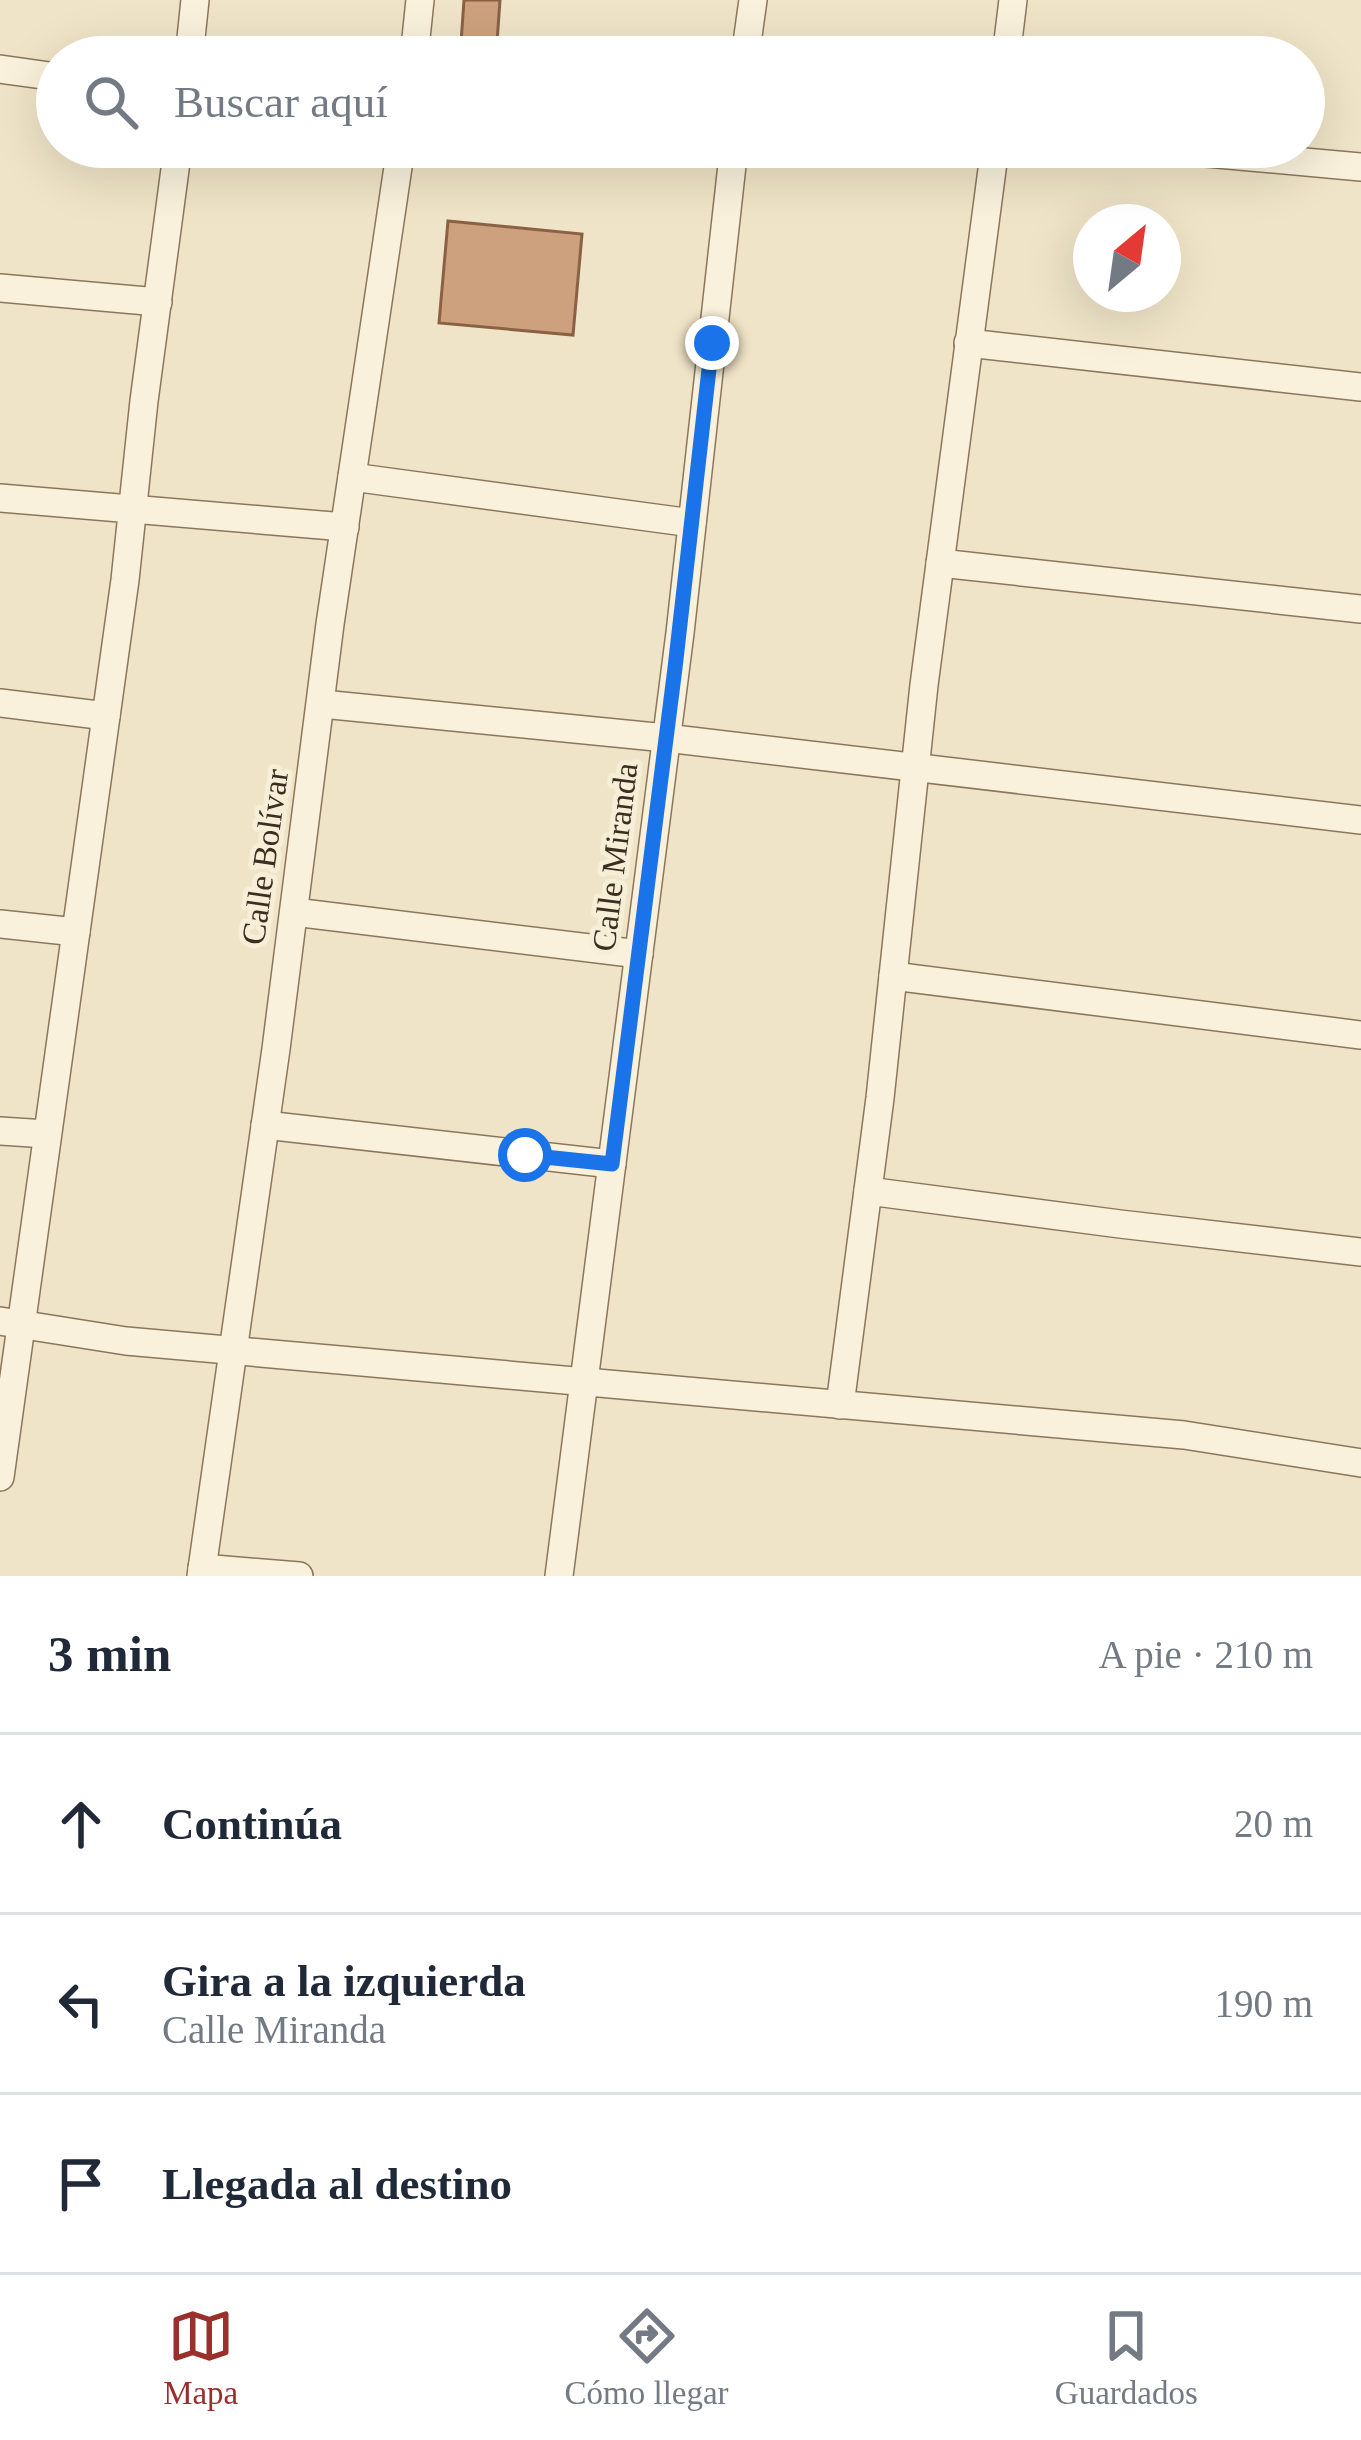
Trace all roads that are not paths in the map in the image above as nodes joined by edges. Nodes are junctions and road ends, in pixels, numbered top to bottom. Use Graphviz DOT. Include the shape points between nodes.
graph roads {
  1 [pos="196,0"];
  2 [pos="420,0"];
  3 [pos="753,0"];
  4 [pos="1013,0"];
  5 [pos="192,36"];
  6 [pos="416,36"];
  7 [pos="749,36"];
  8 [pos="1009,36"];
  9 [pos="0,69"];
  10 [pos="36,74"];
  11 [pos="1325,164"];
  12 [pos="1361,167"];
  13 [pos="175,168"];
  14 [pos="398,168"];
  15 [pos="732,168"];
  16 [pos="992,168"];
  17 [pos="0,288"];
  18 [pos="158,302"];
  19 [pos="968,343"];
  20 [pos="1361,387"];
  21 [pos="352,477"];
  22 [pos="0,498"];
  23 [pos="133,512"];
  24 [pos="692,523"];
  25 [pos="344,527"];
  26 [pos="940,563"];
  27 [pos="1361,610"];
  28 [pos="0,703"];
  29 [pos="322,704"];
  30 [pos="106,716"];
  31 [pos="666,738"];
  32 [pos="916,766"];
  33 [pos="1361,820"];
  34 [pos="294,912"];
  35 [pos="0,924"];
  36 [pos="76,932"];
  37 [pos="639,954"];
  38 [pos="893,976"];
  39 [pos="1361,1035"];
  40 [pos="265,1125"];
  41 [pos="0,1131"];
  42 [pos="47,1134"];
  43 [pos="612,1164"];
  44 [pos="868,1191"];
  45 [pos="1361,1252"];
  46 [pos="11,1323"];
  47 [pos="232,1350"];
  48 [pos="584,1381"];
  49 [pos="840,1405"];
  50 [pos="1361,1462"];
  51 [pos="0,1477"];
  52 [pos="202,1572"];
  53 [pos="299,1576"];
  54 [pos="559,1576"];
  1 -- 5 [label="street"];
  2 -- 6 [label="street"];
  3 -- 7 [label="street"];
  4 -- 8 [label="street"];
  9 -- 10 [label="street"];
  11 -- 12 [label="street"];
  13 -- 18 [label="street"];
  14 -- 21 [label="street, Calle Bolívar"];
  15 -- 24 [label="street, Calle Miranda"];
  16 -- 19 [label="street"];
  17 -- 18 [label="street"];
  18 -- 23 [label="street"];
  19 -- 20 [label="street"];
  19 -- 26 [label="street"];
  21 -- 24 [label="street"];
  21 -- 25 [label="street, Calle Bolívar"];
  22 -- 23 [label="street"];
  23 -- 25 [label="street"];
  23 -- 30 [label="street"];
  24 -- 31 [label="street, Calle Miranda"];
  25 -- 29 [label="street, Calle Bolívar"];
  26 -- 27 [label="street"];
  26 -- 32 [label="street"];
  28 -- 30 [label="street"];
  29 -- 31 [label="street"];
  29 -- 34 [label="street, Calle Bolívar"];
  30 -- 36 [label="street"];
  31 -- 32 [label="street"];
  31 -- 37 [label="street, Calle Miranda"];
  32 -- 33 [label="street"];
  32 -- 38 [label="street"];
  34 -- 37 [label="street"];
  34 -- 40 [label="street, Calle Bolívar"];
  35 -- 36 [label="street"];
  36 -- 42 [label="street"];
  37 -- 43 [label="street, Calle Miranda"];
  38 -- 39 [label="street"];
  38 -- 44 [label="street"];
  40 -- 43 [label="street"];
  40 -- 47 [label="street, Calle Bolívar"];
  41 -- 42 [label="street"];
  42 -- 46 [label="street"];
  43 -- 48 [label="street, Calle Miranda"];
  44 -- 45 [label="street"];
  44 -- 49 [label="street"];
  46 -- 47 [label="street"];
  46 -- 51 [label="street"];
  47 -- 48 [label="street"];
  47 -- 52 [label="street, Calle Bolívar"];
  48 -- 49 [label="street"];
  48 -- 54 [label="street, Calle Miranda"];
  49 -- 50 [label="street" via="1184,1435"];
  52 -- 53 [label="street"];
}
